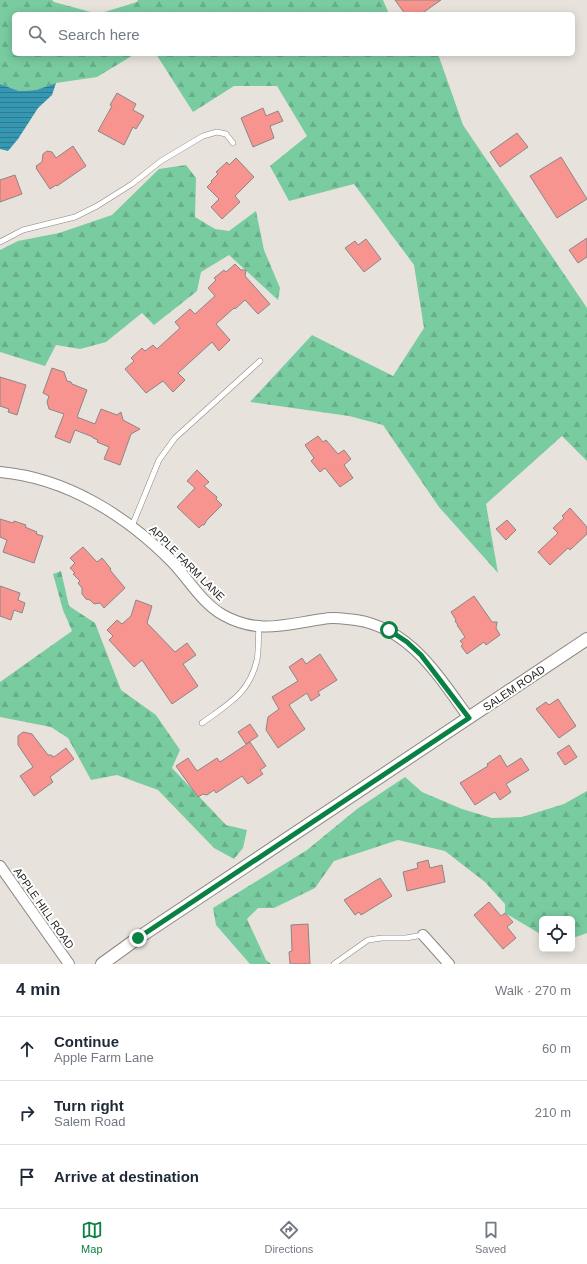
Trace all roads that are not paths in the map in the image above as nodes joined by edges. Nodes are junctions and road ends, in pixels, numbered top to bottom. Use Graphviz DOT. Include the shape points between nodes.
graph roads {
  1 [pos="233,143"];
  2 [pos="0,242"];
  3 [pos="260,361"];
  4 [pos="0,472"];
  5 [pos="132,526"];
  6 [pos="259,626"];
  7 [pos="587,640"];
  8 [pos="469,718"];
  9 [pos="202,723"];
  10 [pos="0,866"];
  11 [pos="423,935"];
  12 [pos="69,964"];
  13 [pos="102,964"];
  14 [pos="334,964"];
  15 [pos="449,964"];
  1 -- 2 [label="lane" via="226,134 217,132 203,136 161,161 132,184 97,206 74,217 23,230"];
  3 -- 5 [label="lane" via="175,438 159,460"];
  4 -- 5 [label="street, APPLE FARM LANE" via="20,474 61,487 104,508"];
  5 -- 6 [label="street, APPLE FARM LANE" via="156,546 210,605 236,621"];
  6 -- 8 [label="street, APPLE FARM LANE" via="279,626 333,618 355,619 378,626 407,642 421,655"];
  6 -- 9 [label="lane" via="257,659 249,682 235,698"];
  7 -- 8 [label="street, SALEM ROAD"];
  8 -- 13 [label="street, SALEM ROAD"];
  10 -- 12 [label="street, APPLE HILL ROAD"];
  11 -- 14 [label="lane" via="368,940"];
  11 -- 15 [label="street"];
}
